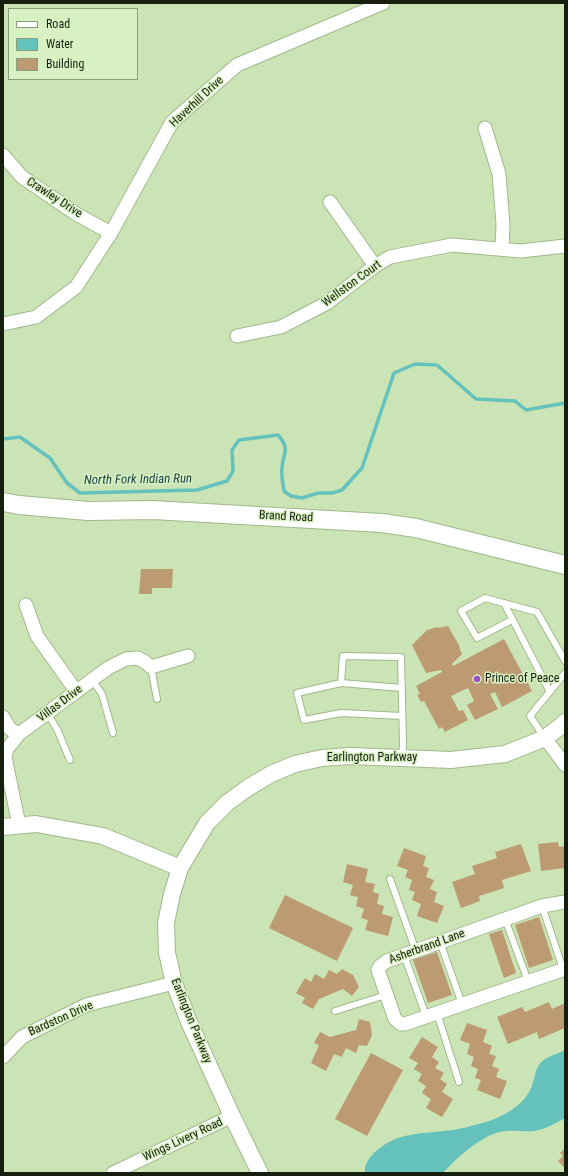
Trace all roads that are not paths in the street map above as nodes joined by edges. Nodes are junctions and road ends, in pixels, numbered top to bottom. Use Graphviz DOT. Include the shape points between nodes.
graph roads {
  1 [pos="383,3"];
  2 [pos="485,128"];
  3 [pos="3,155"];
  4 [pos="330,202"];
  5 [pos="111,233"];
  6 [pos="565,246"];
  7 [pos="502,249"];
  8 [pos="375,266"];
  9 [pos="3,324"];
  10 [pos="237,336"];
  11 [pos="3,502"];
  12 [pos="565,565"];
  13 [pos="504,603"];
  14 [pos="26,605"];
  15 [pos="512,620"];
  16 [pos="188,656"];
  17 [pos="565,661"];
  18 [pos="151,667"];
  19 [pos="565,673"];
  20 [pos="92,680"];
  21 [pos="341,683"];
  22 [pos="402,688"];
  23 [pos="76,691"];
  24 [pos="550,692"];
  25 [pos="157,699"];
  26 [pos="47,713"];
  27 [pos="402,716"];
  28 [pos="3,717"];
  29 [pos="564,727"];
  30 [pos="113,733"];
  31 [pos="19,734"];
  32 [pos="545,738"];
  33 [pos="402,758"];
  34 [pos="70,760"];
  35 [pos="565,765"];
  36 [pos="11,826"];
  37 [pos="180,868"];
  38 [pos="390,879"];
  39 [pos="565,902"];
  40 [pos="542,906"];
  41 [pos="505,919"];
  42 [pos="440,942"];
  43 [pos="410,953"];
  44 [pos="564,969"];
  45 [pos="528,981"];
  46 [pos="174,983"];
  47 [pos="386,995"];
  48 [pos="462,1004"];
  49 [pos="335,1011"];
  50 [pos="431,1014"];
  51 [pos="3,1057"];
  52 [pos="459,1082"];
  53 [pos="232,1116"];
  54 [pos="112,1173"];
  55 [pos="260,1173"];
  1 -- 5 [label="street, Haverhill Drive" via="237,65 172,122"];
  2 -- 7 [label="street" via="499,174"];
  3 -- 5 [label="street, Crawley Drive" via="22,177 78,215"];
  4 -- 8 [label="street"];
  5 -- 9 [label="street, Haverhill Drive" via="76,287 36,317"];
  6 -- 7 [label="street, Wellston Court" via="521,251"];
  7 -- 8 [label="street, Wellston Court" via="452,245 390,257"];
  8 -- 10 [label="street, Wellston Court" via="327,303 281,327"];
  11 -- 12 [label="main road, Brand Road" via="88,511 153,510 382,523 416,528"];
  13 -- 15 [label="lane"];
  13 -- 15 [label="lane" via="484,598 461,611 477,638"];
  13 -- 17 [label="lane" via="537,612"];
  14 -- 23 [label="street" via="37,636"];
  15 -- 24 [label="lane"];
  16 -- 18 [label="street"];
  18 -- 20 [label="street, Villas Drive" via="138,658 126,659"];
  18 -- 25 [label="lane"];
  19 -- 24 [label="lane"];
  20 -- 23 [label="street, Villas Drive"];
  20 -- 30 [label="lane" via="102,694"];
  21 -- 22 [label="lane"];
  21 -- 22 [label="lane" via="343,656 401,657"];
  21 -- 27 [label="lane" via="297,693 304,720 341,713"];
  22 -- 27 [label="lane"];
  23 -- 26 [label="street, Villas Drive"];
  24 -- 32 [label="lane" via="530,716"];
  26 -- 31 [label="street, Villas Drive"];
  26 -- 34 [label="lane"];
  27 -- 33 [label="lane"];
  28 -- 31 [label="street" via="10,729"];
  29 -- 32 [label="street, Earlington Parkway"];
  31 -- 36 [label="street, Villas Drive" via="7,749 5,757"];
  32 -- 33 [label="street, Earlington Parkway" via="505,754 451,760"];
  32 -- 35 [label="street"];
  33 -- 37 [label="street, Earlington Parkway" via="322,758 295,764 271,774 227,803 207,823"];
  36 -- 37 [label="street" via="36,824 103,836"];
  37 -- 46 [label="street, Earlington Parkway" via="166,924 167,953"];
  38 -- 43 [label="lane"];
  39 -- 40 [label="street, Asherbrand Lane"];
  40 -- 41 [label="street, Asherbrand Lane"];
  40 -- 44 [label="lane"];
  41 -- 42 [label="street, Asherbrand Lane"];
  41 -- 45 [label="lane"];
  42 -- 43 [label="street, Asherbrand Lane"];
  42 -- 48 [label="lane"];
  43 -- 47 [label="street, Asherbrand Lane" via="380,966 378,970"];
  43 -- 50 [label="lane"];
  44 -- 45 [label="street, Asherbrand Lane"];
  45 -- 48 [label="street, Asherbrand Lane"];
  46 -- 51 [label="street, Bardston Drive" via="86,1005 22,1037"];
  46 -- 53 [label="street, Earlington Parkway"];
  47 -- 49 [label="lane"];
  47 -- 50 [label="street, Asherbrand Lane" via="398,1022 405,1024"];
  48 -- 50 [label="street, Asherbrand Lane"];
  50 -- 52 [label="lane"];
  53 -- 54 [label="street, Wings Livery Road"];
  53 -- 55 [label="street, Earlington Parkway"];
}
